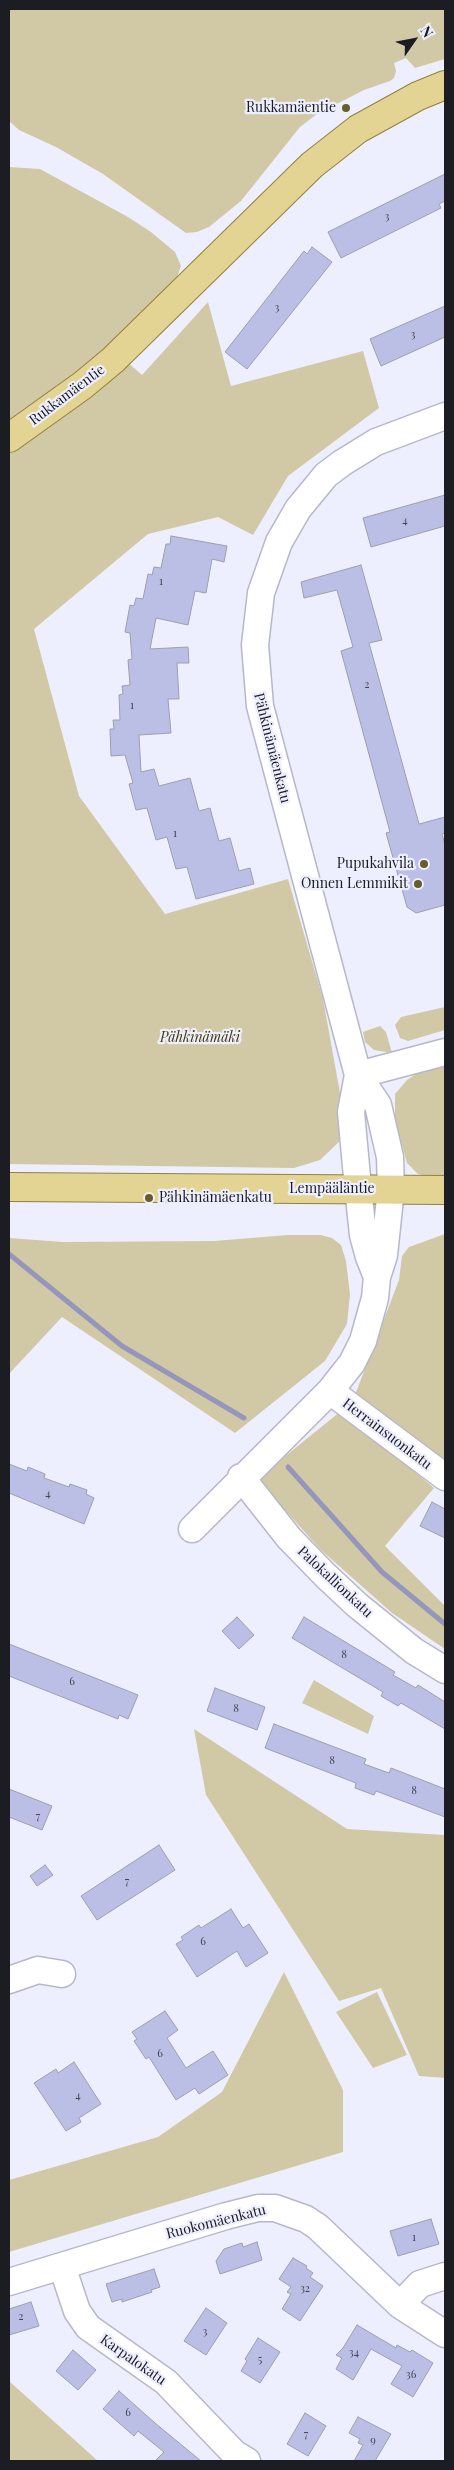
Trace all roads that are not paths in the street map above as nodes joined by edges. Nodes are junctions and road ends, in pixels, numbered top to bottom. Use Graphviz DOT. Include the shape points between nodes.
graph roads {
  1 [pos="445,85"];
  2 [pos="445,416"];
  3 [pos="9,438"];
  4 [pos="445,1052"];
  5 [pos="358,1075"];
  6 [pos="9,1186"];
  7 [pos="358,1188"];
  8 [pos="391,1189"];
  9 [pos="445,1190"];
  10 [pos="377,1277"];
  11 [pos="330,1391"];
  12 [pos="241,1477"];
  13 [pos="445,1477"];
  14 [pos="192,1529"];
  15 [pos="445,1670"];
  16 [pos="62,1974"];
  17 [pos="9,1980"];
  18 [pos="62,2266"];
  19 [pos="445,2276"];
  20 [pos="9,2282"];
  21 [pos="400,2305"];
  22 [pos="445,2334"];
  23 [pos="247,2461"];
  1 -- 3 [label="main road, Rukkamäentie" via="358,129 312,165 113,360"];
  2 -- 5 [label="street, Pähkinämäenkatu" via="376,442 342,462 311,492 276,550 261,593 257,620 256,667 260,706"];
  4 -- 5 [label="street"];
  5 -- 7 [label="street, Pähkinämäenkatu" via="351,1112"];
  5 -- 8 [label="street, Pähkinämäenkatu" via="378,1105 390,1157"];
  6 -- 7 [label="main road, Lempääläntie"];
  7 -- 8 [label="main road, Lempääläntie"];
  7 -- 10 [label="street" via="363,1235"];
  8 -- 9 [label="main road, Lempääläntie"];
  8 -- 10 [label="street" via="384,1256"];
  10 -- 11 [label="street" via="375,1298 363,1341 352,1363"];
  11 -- 12 [label="street"];
  11 -- 13 [label="street, Herrainsuonkatu"];
  12 -- 14 [label="street"];
  12 -- 15 [label="street, Palokallionkatu" via="289,1538 326,1576 414,1651"];
  16 -- 17 [label="street" via="38,1970"];
  18 -- 20 [label="street, Ruokomäenkatu"];
  18 -- 21 [label="street, Ruokomäenkatu" via="226,2216 258,2208 274,2208 306,2219 318,2227"];
  18 -- 23 [label="street, Karpalokatu" via="77,2311 88,2327 166,2382 234,2453"];
  19 -- 21 [label="street" via="420,2284"];
  21 -- 22 [label="street, Ruokomäenkatu"];
}
